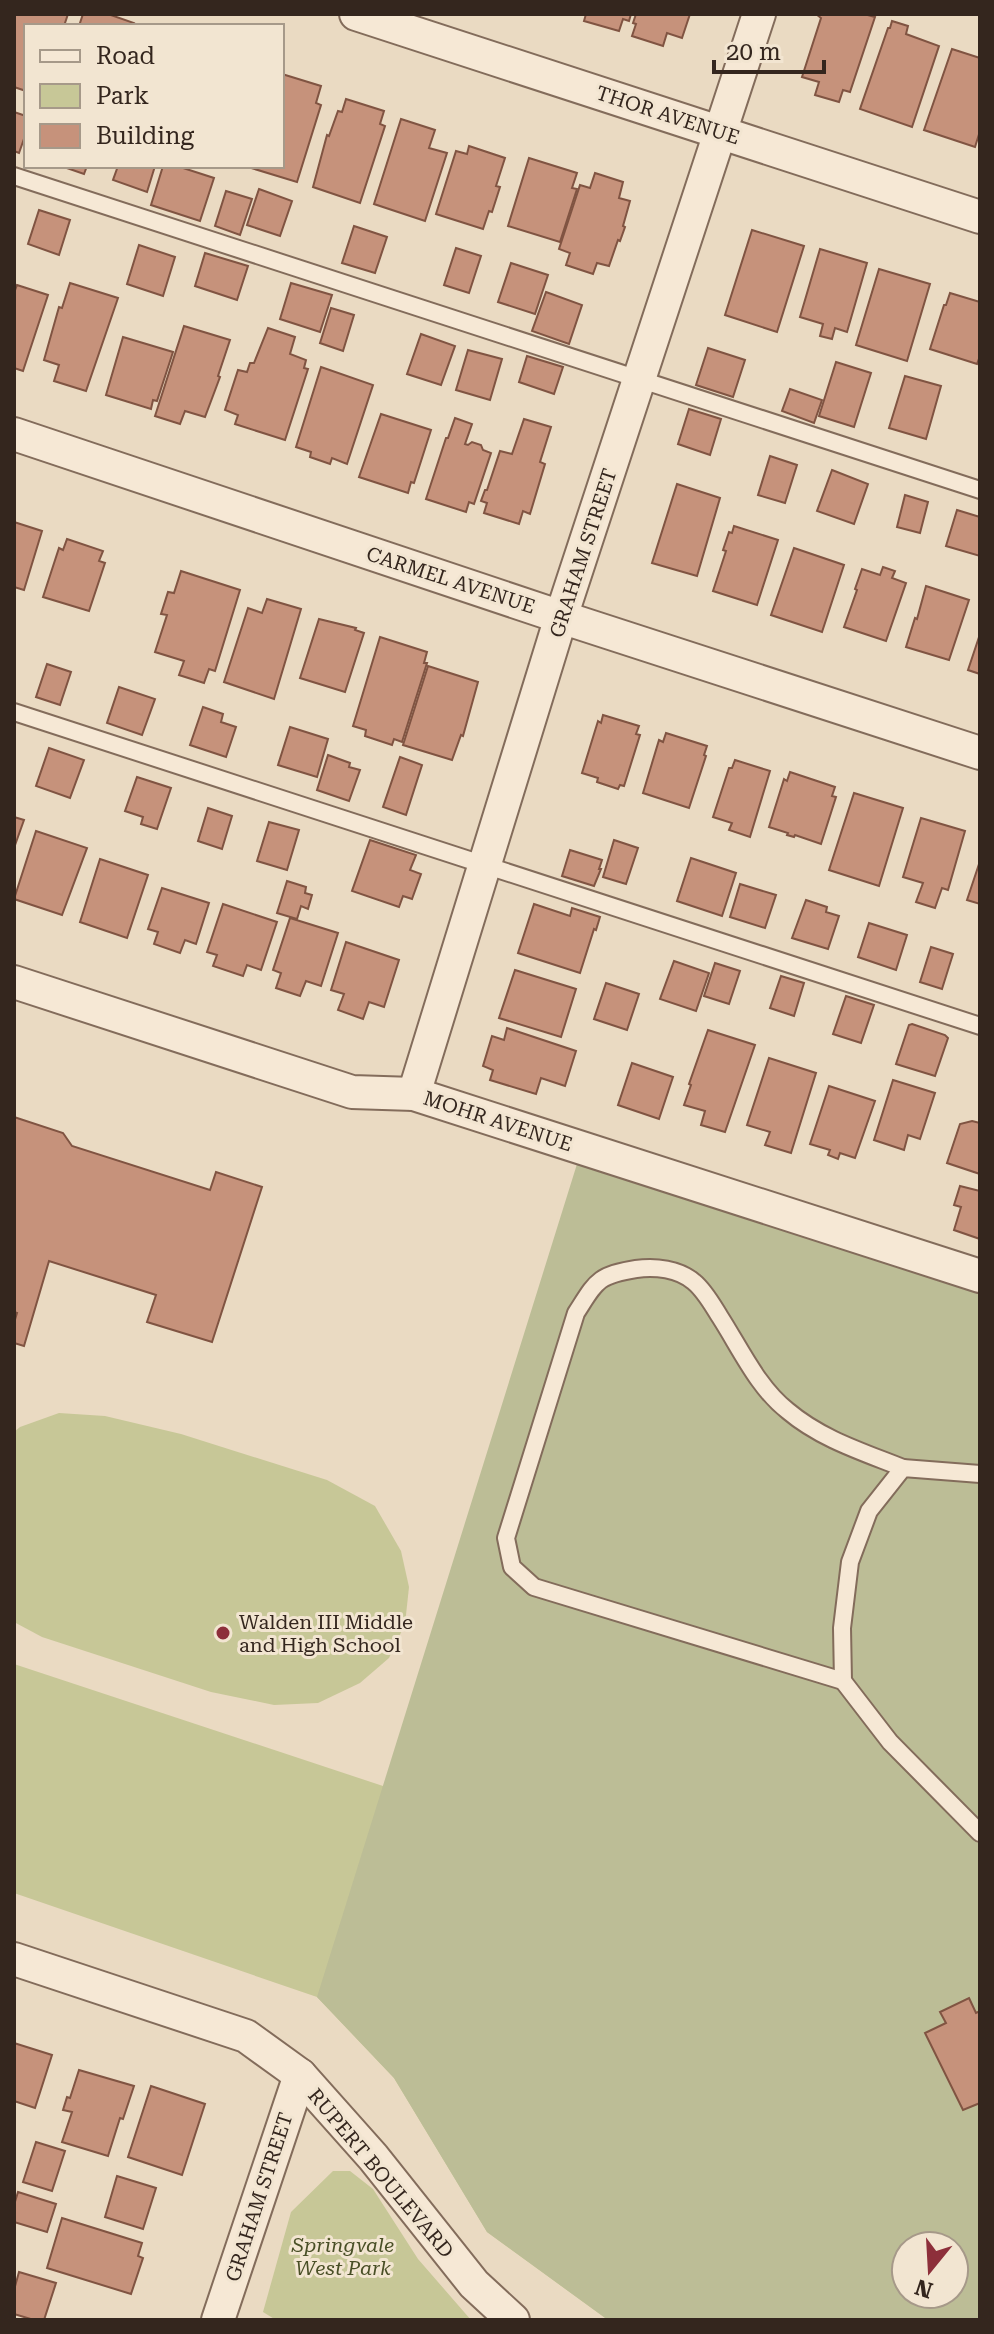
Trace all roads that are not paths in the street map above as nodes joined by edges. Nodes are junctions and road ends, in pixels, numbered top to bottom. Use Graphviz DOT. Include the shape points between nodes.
graph roads {
  1 [pos="356,14"];
  2 [pos="759,14"];
  3 [pos="721,132"];
  4 [pos="14,176"];
  5 [pos="980,217"];
  6 [pos="640,379"];
  7 [pos="14,434"];
  8 [pos="980,490"];
  9 [pos="561,617"];
  10 [pos="14,712"];
  11 [pos="980,753"];
  12 [pos="485,867"];
  13 [pos="14,982"];
  14 [pos="980,1026"];
  15 [pos="414,1094"];
  16 [pos="980,1276"];
  17 [pos="903,1468"];
  18 [pos="980,1474"];
  19 [pos="843,1681"];
  20 [pos="980,1833"];
  21 [pos="14,1959"];
  22 [pos="300,2075"];
  23 [pos="218,2320"];
  24 [pos="513,2320"];
  1 -- 3 [label="street, THOR AVENUE"];
  2 -- 3 [label="street, GRAHAM STREET"];
  3 -- 5 [label="street, THOR AVENUE"];
  3 -- 6 [label="street, GRAHAM STREET"];
  4 -- 6 [label="lane"];
  6 -- 8 [label="lane"];
  6 -- 9 [label="street, GRAHAM STREET"];
  7 -- 9 [label="street, CARMEL AVENUE"];
  9 -- 11 [label="street, CARMEL AVENUE"];
  9 -- 12 [label="street, GRAHAM STREET"];
  10 -- 12 [label="lane"];
  12 -- 14 [label="lane"];
  12 -- 15 [label="street, GRAHAM STREET"];
  13 -- 15 [label="street, MOHR AVENUE" via="352,1092"];
  15 -- 16 [label="street, MOHR AVENUE"];
  17 -- 18 [label="lane"];
  17 -- 19 [label="lane" via="869,1511 850,1562 842,1628"];
  17 -- 19 [label="lane" via="820,1434 786,1410 694,1282 667,1269 646,1267 595,1282 576,1313 506,1538 512,1567 534,1587"];
  19 -- 20 [label="lane" via="890,1742"];
  21 -- 22 [label="street, RUPERT BOULEVARD" via="246,2036"];
  22 -- 23 [label="street, GRAHAM STREET"];
  22 -- 24 [label="street, RUPERT BOULEVARD" via="474,2284"];
}
